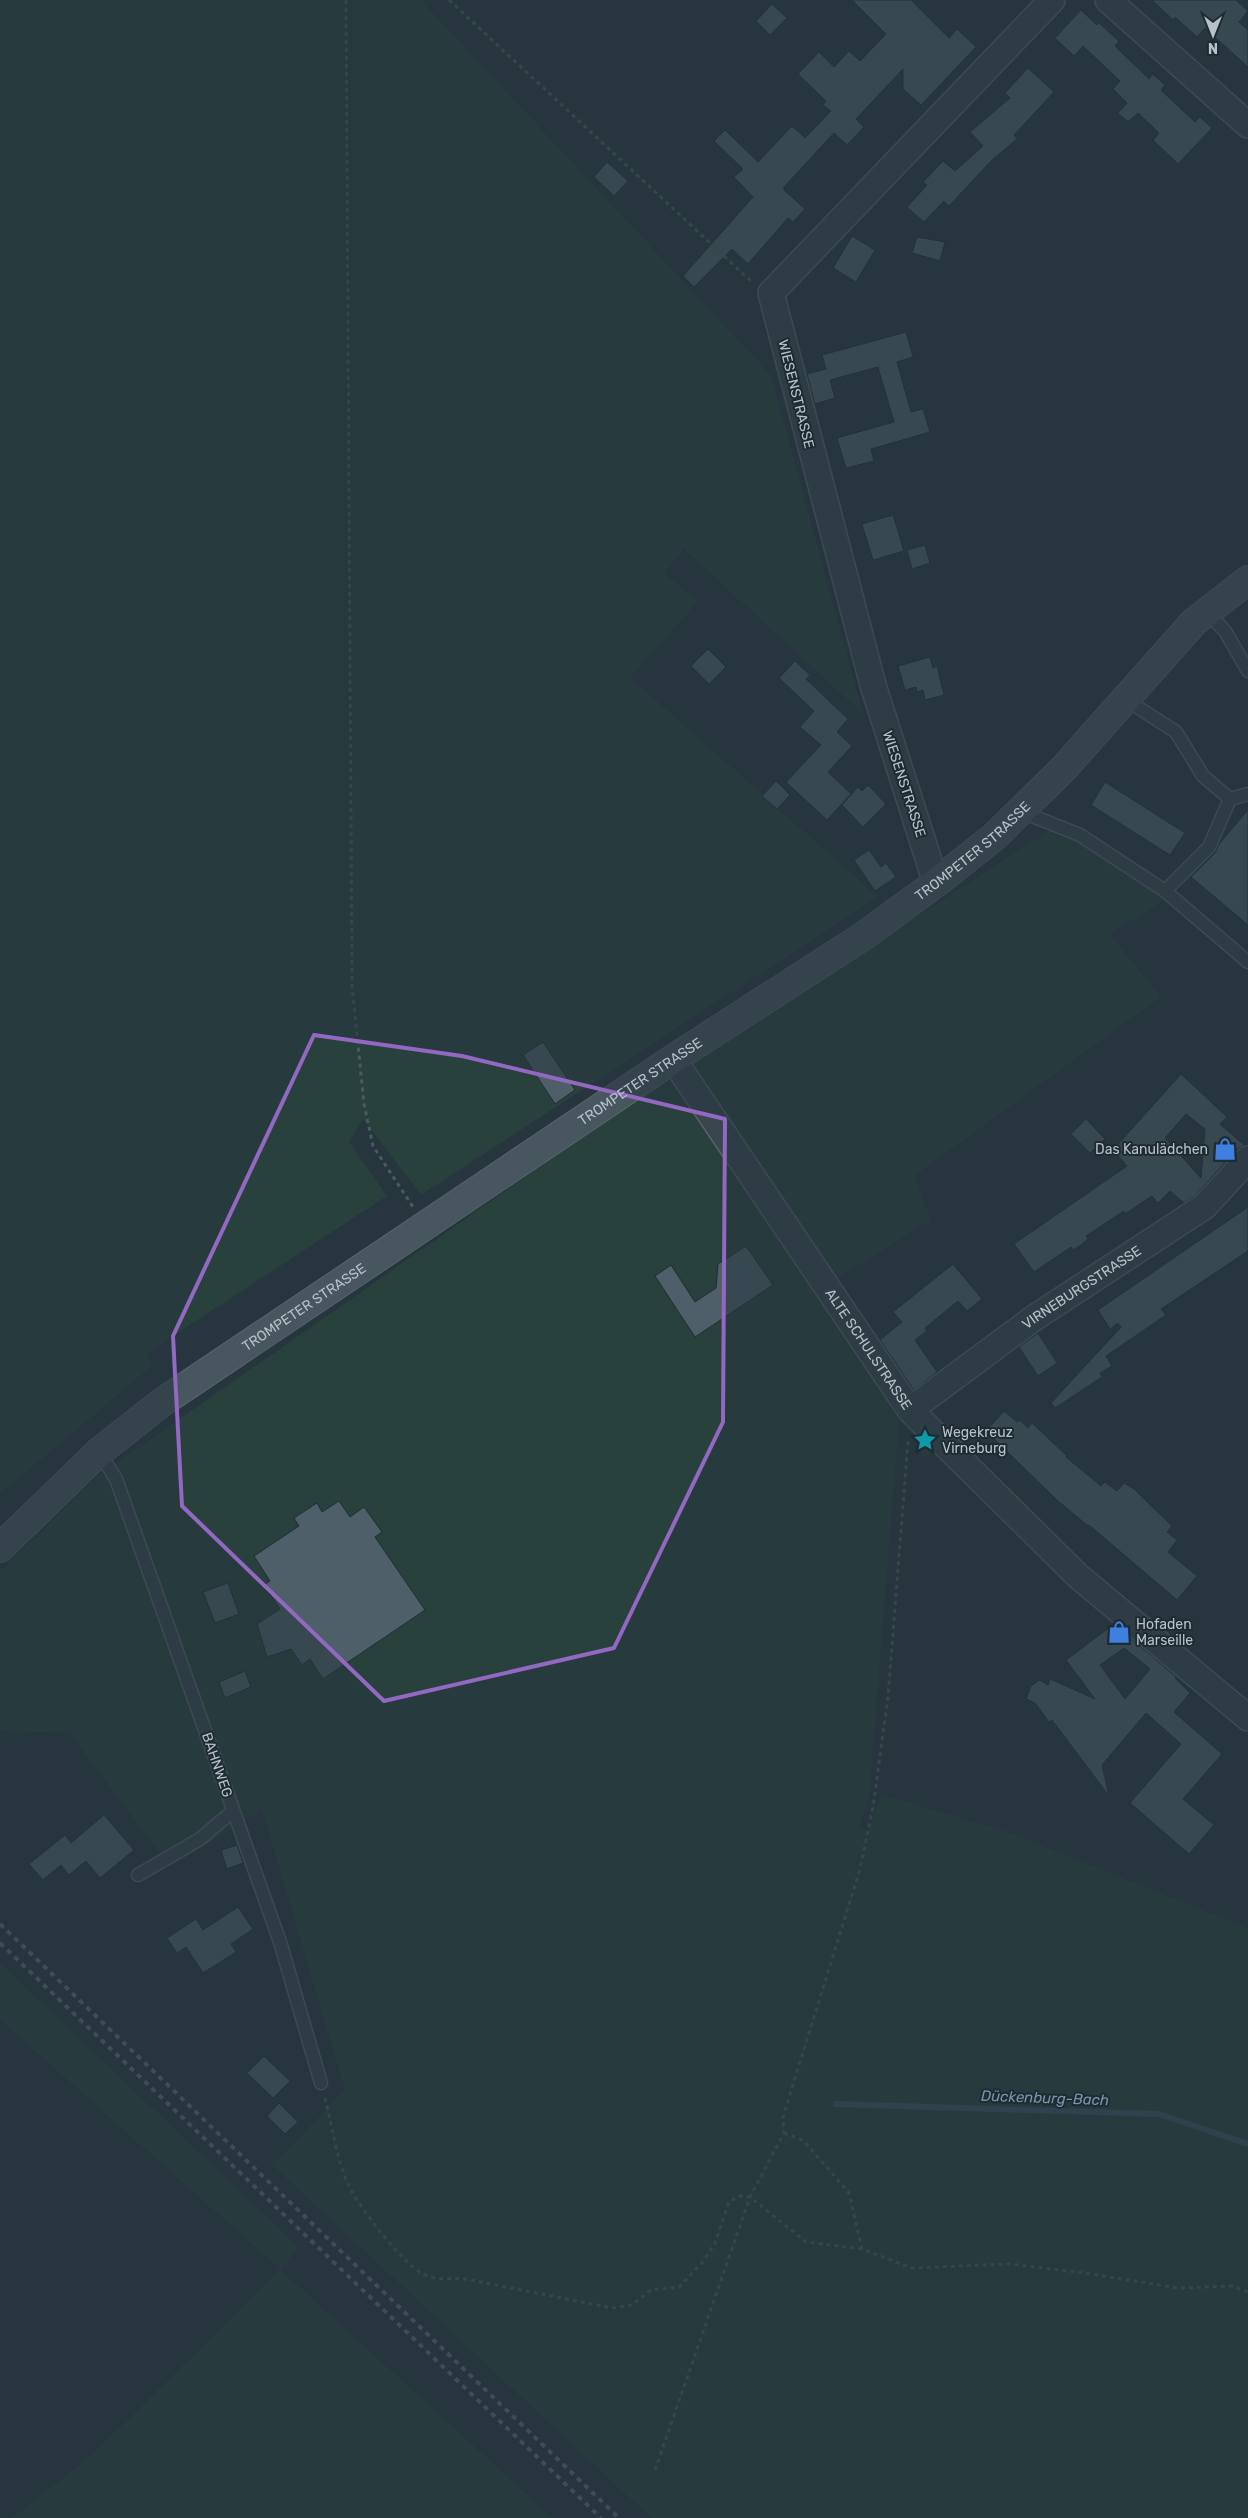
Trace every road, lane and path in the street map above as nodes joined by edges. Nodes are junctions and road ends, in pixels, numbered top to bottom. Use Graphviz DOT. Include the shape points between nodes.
graph roads {
  1 [pos="346,0"];
  2 [pos="449,0"];
  3 [pos="1052,0"];
  4 [pos="1108,0"];
  5 [pos="1248,125"];
  6 [pos="771,293"];
  7 [pos="1248,580"];
  8 [pos="1207,612"];
  9 [pos="1248,671"];
  10 [pos="1125,699"];
  11 [pos="1248,794"];
  12 [pos="1230,799"];
  13 [pos="1020,811"];
  14 [pos="936,884"];
  15 [pos="1166,891"];
  16 [pos="1248,962"];
  17 [pos="674,1059"];
  18 [pos="1248,1159"];
  19 [pos="414,1208"];
  20 [pos="910,1410"];
  21 [pos="99,1452"];
  22 [pos="0,1548"];
  23 [pos="1248,1718"];
  24 [pos="233,1811"];
  25 [pos="138,1875"];
  26 [pos="321,2083"];
  27 [pos="784,2133"];
  28 [pos="750,2197"];
  29 [pos="862,2249"];
  30 [pos="1248,2292"];
  31 [pos="655,2470"];
  1 -- 19 [label="path" via="352,985 364,1104 373,1146"];
  2 -- 6 [label="path" via="760,289"];
  3 -- 6 [label="street"];
  4 -- 5 [label="street"];
  6 -- 14 [label="street, WIESENSTRASSE" via="872,685"];
  7 -- 8 [label="main road, TROMPETER STRASSE"];
  8 -- 9 [label="lane" via="1225,631"];
  8 -- 10 [label="main road, TROMPETER STRASSE" via="1194,622"];
  10 -- 12 [label="lane" via="1176,732 1203,776"];
  10 -- 13 [label="main road, TROMPETER STRASSE" via="1064,768"];
  11 -- 12 [label="lane"];
  12 -- 15 [label="lane" via="1209,847"];
  13 -- 14 [label="main road, TROMPETER STRASSE"];
  13 -- 15 [label="lane" via="1080,835"];
  14 -- 17 [label="main road, TROMPETER STRASSE" via="857,940"];
  15 -- 16 [label="lane"];
  17 -- 20 [label="street, ALTE SCHULSTRASSE"];
  17 -- 21 [label="main road, TROMPETER STRASSE" via="160,1403"];
  18 -- 20 [label="street, VIRNEBURGSTRASSE" via="1205,1206 1034,1318"];
  20 -- 23 [label="street, ALTE SCHULSTRASSE" via="1078,1576"];
  20 -- 27 [label="path" via="888,1696 873,1807 860,1868 783,2117"];
  21 -- 22 [label="main road, TROMPETER STRASSE"];
  21 -- 24 [label="lane, BAHNWEG" via="116,1479"];
  24 -- 25 [label="lane" via="200,1839"];
  24 -- 26 [label="lane, BAHNWEG" via="280,1942"];
  26 -- 28 [label="path" via="347,2183 368,2216 405,2259 424,2274 448,2280 461,2278 612,2308 632,2305 651,2290 679,2287 702,2263 715,2243 729,2202 740,2196"];
  27 -- 28 [label="path"];
  27 -- 29 [label="path" via="804,2141 849,2193"];
  28 -- 29 [label="path" via="806,2242"];
  28 -- 31 [label="path"];
  29 -- 30 [label="path" via="912,2268 1010,2264 1178,2288 1232,2286"];
}
